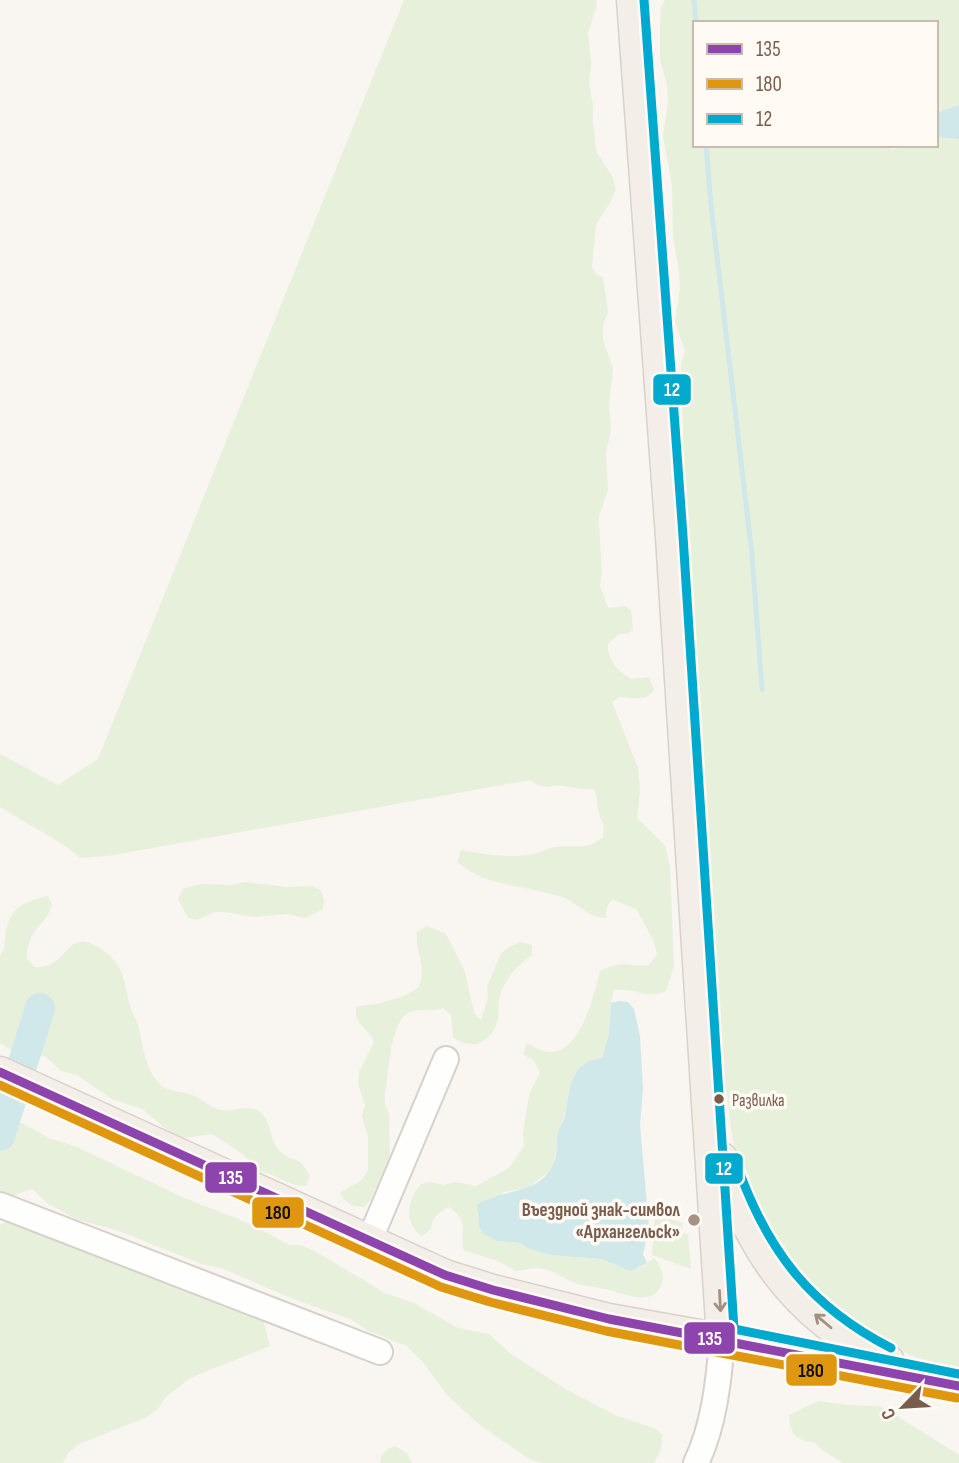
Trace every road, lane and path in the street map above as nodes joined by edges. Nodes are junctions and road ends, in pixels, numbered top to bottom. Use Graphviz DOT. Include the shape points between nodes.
graph roads {
  1 [pos="632,0"];
  2 [pos="446,1059"];
  3 [pos="0,1073"];
  4 [pos="707,1086"];
  5 [pos="0,1205"];
  6 [pos="370,1239"];
  7 [pos="722,1339"];
  8 [pos="380,1352"];
  9 [pos="925,1377"];
  10 [pos="959,1386"];
  11 [pos="696,1463"];
  1 -- 4 [label="main road"];
  2 -- 6 [label="street"];
  3 -- 6 [label="main road"];
  4 -- 7 [label="main road, one-way"];
  9 -- 4 [label="main road, one-way" via="841,1336 784,1283 753,1237 735,1198"];
  5 -- 8 [label="street"];
  6 -- 7 [label="main road" via="445,1275 493,1290 609,1319"];
  7 -- 9 [label="main road"];
  7 -- 11 [label="street" via="708,1431"];
  9 -- 10 [label="main road"];
}
